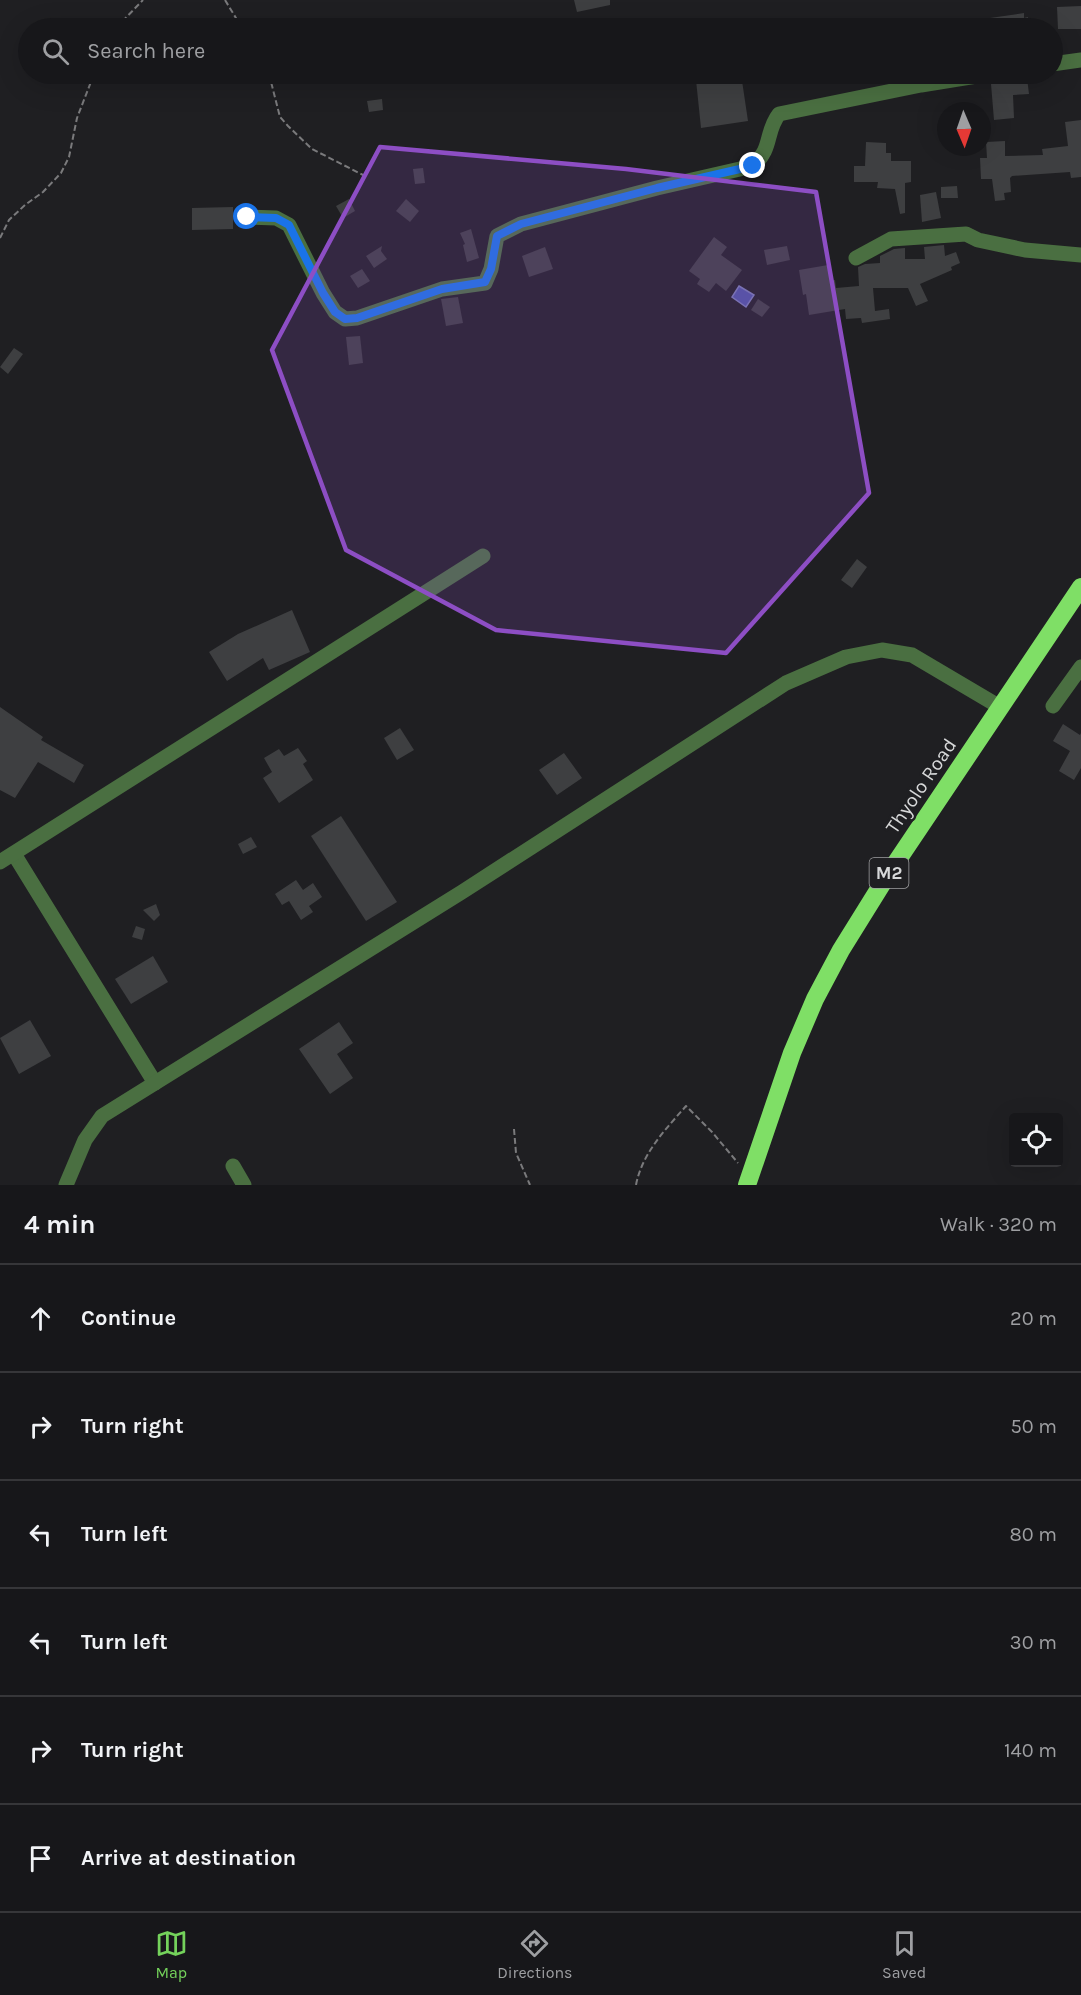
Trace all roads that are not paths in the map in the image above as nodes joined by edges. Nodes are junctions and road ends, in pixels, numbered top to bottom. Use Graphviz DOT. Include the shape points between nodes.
graph roads {
  1 [pos="1081,60"];
  2 [pos="1063,63"];
  3 [pos="927,84"];
  4 [pos="247,217"];
  5 [pos="1081,255"];
  6 [pos="856,258"];
  7 [pos="483,556"];
  8 [pos="1081,587"];
  9 [pos="1081,667"];
  10 [pos="1053,706"];
  11 [pos="1000,707"];
  12 [pos="14,854"];
  13 [pos="0,862"];
  14 [pos="155,1083"];
  15 [pos="233,1166"];
  16 [pos="748,1181"];
  17 [pos="66,1185"];
  18 [pos="244,1185"];
  1 -- 2 [label="street"];
  3 -- 4 [label="street" via="778,114 763,158 753,166 521,224 497,236 485,282 442,289 357,318 345,319 335,312 289,225 276,218"];
  5 -- 6 [label="street" via="1024,250 966,234 891,239"];
  7 -- 12 [label="street"];
  8 -- 11 [label="highway, Thyolo Road / M2"];
  9 -- 10 [label="street"];
  11 -- 14 [label="street" via="912,655 882,650 846,657 786,683 462,892"];
  11 -- 16 [label="highway, Thyolo Road / M2" via="887,876 814,999"];
  12 -- 13 [label="street"];
  12 -- 14 [label="street"];
  14 -- 17 [label="street" via="94,1125"];
  15 -- 18 [label="street"];
}
